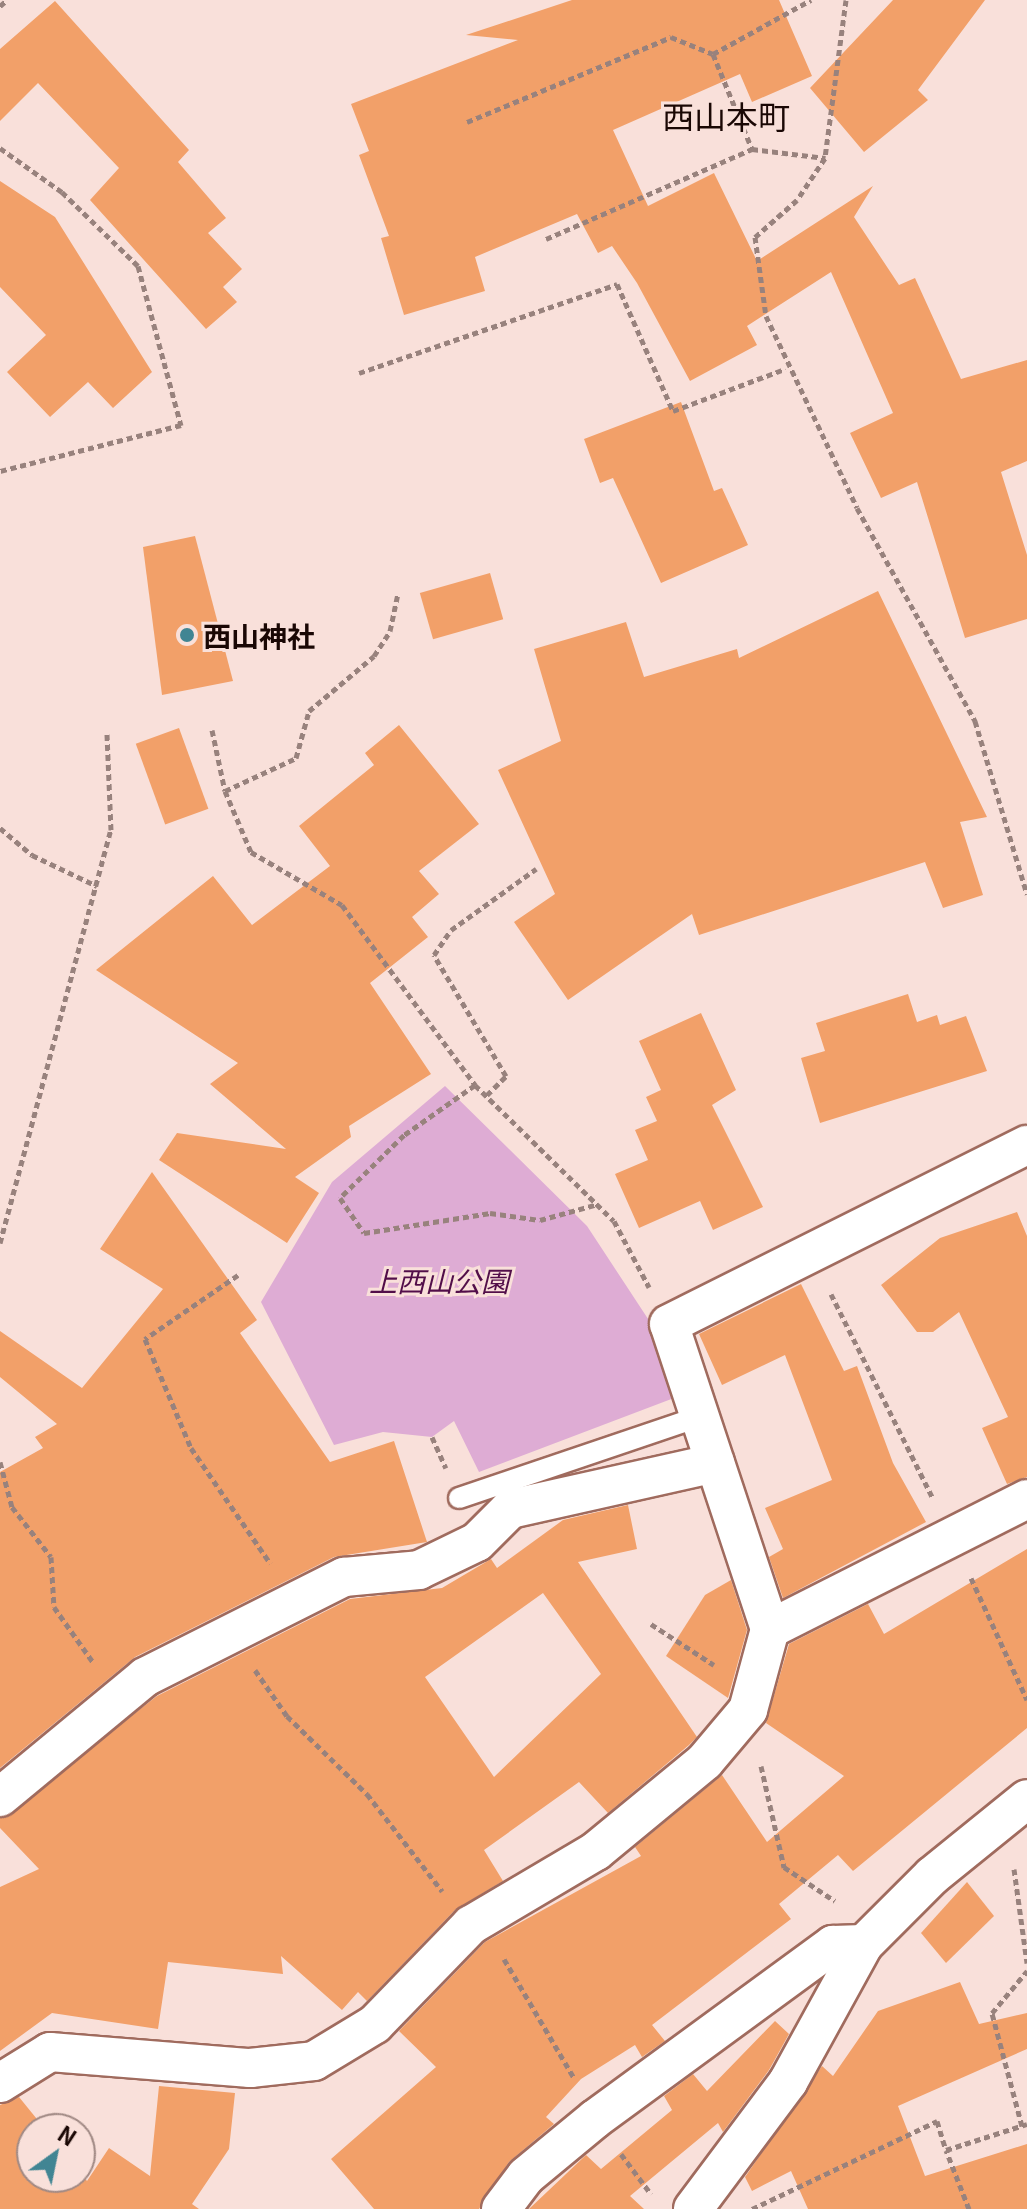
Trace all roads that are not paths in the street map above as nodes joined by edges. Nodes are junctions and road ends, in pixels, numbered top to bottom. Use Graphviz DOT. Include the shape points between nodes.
graph roads {
  1 [pos="1027,1145"];
  2 [pos="695,1418"];
  3 [pos="715,1463"];
  4 [pos="459,1498"];
  5 [pos="1027,1499"];
  6 [pos="770,1629"];
  7 [pos="0,1797"];
  8 [pos="1027,1799"];
  9 [pos="864,1944"];
  10 [pos="0,2083"];
  11 [pos="501,2209"];
  12 [pos="693,2209"];
  1 -- 2 [label="street" via="964,1171 812,1256 669,1324"];
  2 -- 3 [label="street"];
  2 -- 4 [label="lane"];
  3 -- 6 [label="street"];
  3 -- 7 [label="street" via="510,1509 477,1542 419,1570 344,1577 233,1639 145,1677"];
  5 -- 6 [label="street"];
  6 -- 10 [label="street" via="750,1701 705,1761 596,1851 480,1921 375,2024 314,2061 250,2068 50,2052"];
  8 -- 9 [label="street" via="932,1876"];
  9 -- 11 [label="street" via="833,1945 595,2119 526,2176"];
  9 -- 12 [label="street" via="788,2082"];
}
